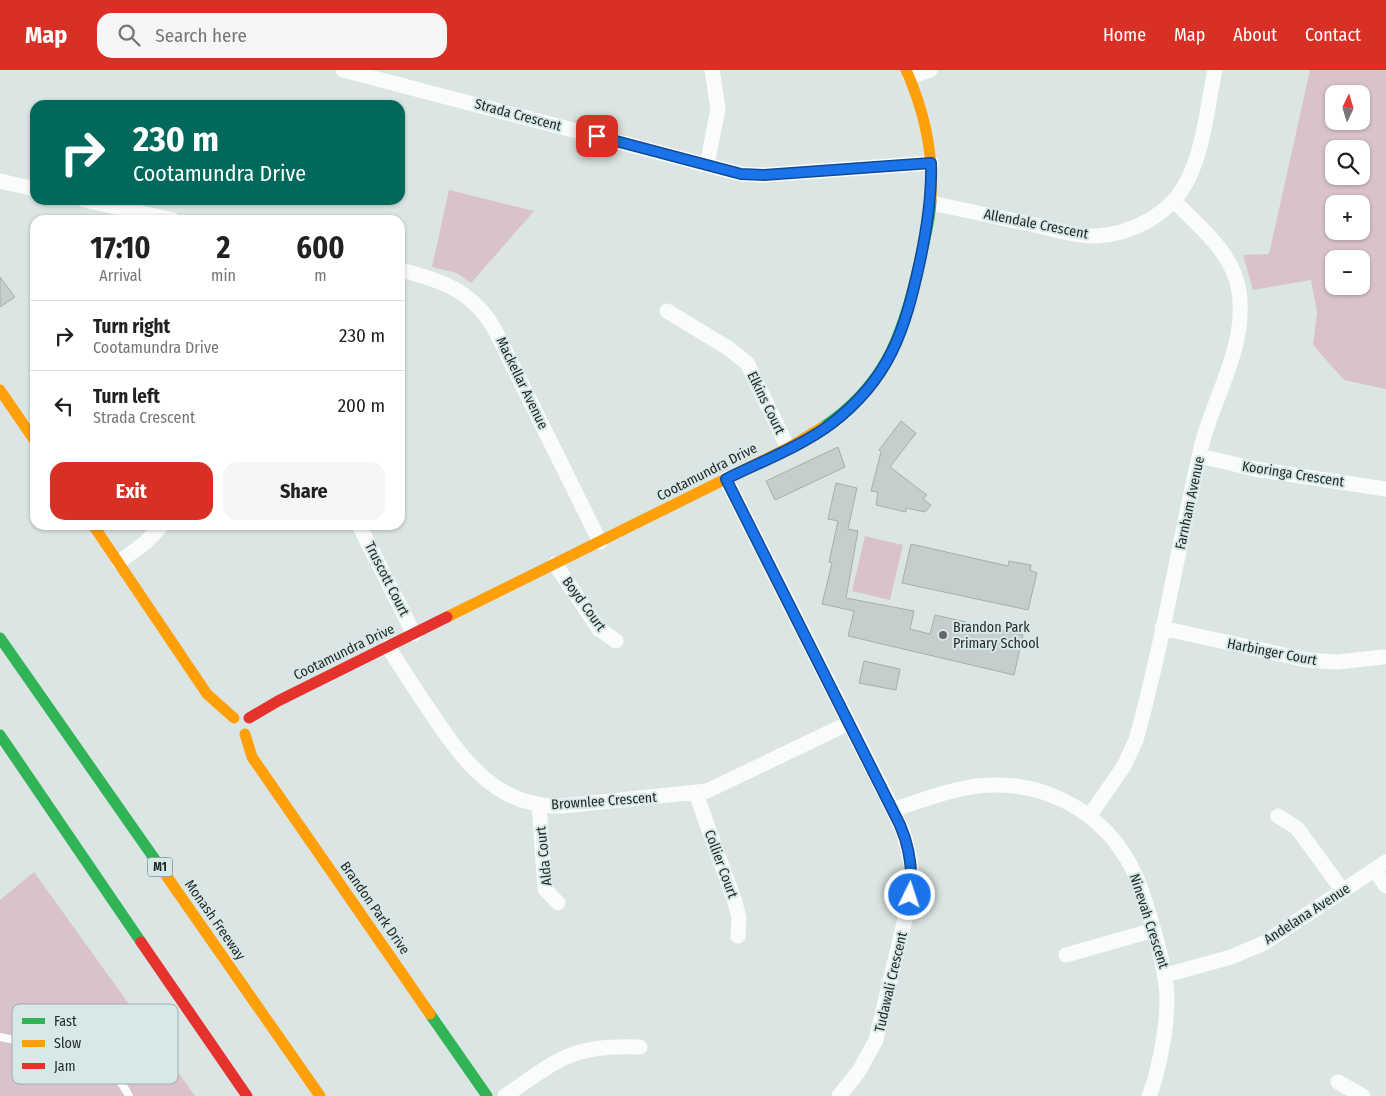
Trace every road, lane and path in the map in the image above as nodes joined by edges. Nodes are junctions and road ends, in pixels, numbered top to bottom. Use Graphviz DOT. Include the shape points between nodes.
graph roads {
  1 [pos="343,70"];
  2 [pos="712,70"];
  3 [pos="930,70"];
  4 [pos="1215,70"];
  5 [pos="908,74"];
  6 [pos="931,163"];
  7 [pos="707,165"];
  8 [pos="0,181"];
  9 [pos="30,188"];
  10 [pos="1174,201"];
  11 [pos="931,203"];
  12 [pos="106,205"];
  13 [pos="151,215"];
  14 [pos="405,271"];
  15 [pos="667,311"];
  16 [pos="0,390"];
  17 [pos="30,434"];
  18 [pos="788,448"];
  19 [pos="1200,456"];
  20 [pos="726,479"];
  21 [pos="1386,489"];
  22 [pos="97,530"];
  23 [pos="157,530"];
  24 [pos="362,530"];
  25 [pos="600,542"];
  26 [pos="119,562"];
  27 [pos="555,564"];
  28 [pos="1162,628"];
  29 [pos="414,634"];
  30 [pos="0,638"];
  31 [pos="616,641"];
  32 [pos="388,646"];
  33 [pos="1384,657"];
  34 [pos="234,718"];
  35 [pos="249,718"];
  36 [pos="849,723"];
  37 [pos="245,734"];
  38 [pos="0,735"];
  39 [pos="696,794"];
  40 [pos="539,805"];
  41 [pos="893,810"];
  42 [pos="1090,815"];
  43 [pos="1278,816"];
  44 [pos="1380,866"];
  45 [pos="1386,886"];
  46 [pos="1343,891"];
  47 [pos="558,903"];
  48 [pos="1154,930"];
  49 [pos="738,936"];
  50 [pos="1066,956"];
  51 [pos="1166,975"];
  52 [pos="640,1047"];
  53 [pos="1338,1082"];
  54 [pos="122,1084"];
  55 [pos="129,1096"];
  56 [pos="247,1096"];
  57 [pos="320,1096"];
  58 [pos="487,1096"];
  59 [pos="505,1096"];
  60 [pos="838,1096"];
  61 [pos="1149,1096"];
  62 [pos="1363,1096"];
  1 -- 7 [label="street, Strada Crescent"];
  2 -- 7 [label="street" via="718,109"];
  3 -- 5 [label="street"];
  4 -- 10 [label="street, Allendale Crescent" via="1197,156"];
  5 -- 6 [label="main road, Cootamundra Drive" via="923,115"];
  6 -- 7 [label="street, Strada Crescent" via="764,175 741,174"];
  6 -- 11 [label="main road, Cootamundra Drive"];
  8 -- 9 [label="street"];
  10 -- 11 [label="street, Allendale Crescent" via="1141,224 1122,232 1094,236"];
  10 -- 19 [label="street, Farnham Avenue" via="1220,248 1231,266 1239,292 1237,337"];
  11 -- 18 [label="main road, Cootamundra Drive" via="905,324 883,368 842,415"];
  12 -- 13 [label="street"];
  14 -- 25 [label="street, Mackellar Avenue" via="450,285 486,315"];
  15 -- 18 [label="street, Elkins Court" via="747,363"];
  16 -- 17 [label="main road"];
  18 -- 20 [label="main road, Cootamundra Drive"];
  19 -- 21 [label="street, Kooringa Crescent"];
  19 -- 28 [label="street, Farnham Avenue"];
  20 -- 25 [label="main road, Cootamundra Drive"];
  20 -- 36 [label="street, Tudawali Crescent"];
  22 -- 26 [label="main road"];
  23 -- 26 [label="street"];
  24 -- 29 [label="street, Truscott Court"];
  25 -- 27 [label="main road, Cootamundra Drive"];
  26 -- 34 [label="main road" via="207,694"];
  27 -- 29 [label="main road, Cootamundra Drive"];
  27 -- 31 [label="street, Boyd Court" via="599,629"];
  28 -- 33 [label="street, Harbinger Court" via="1307,660 1337,662"];
  28 -- 42 [label="street, Farnham Avenue" via="1133,749"];
  29 -- 32 [label="main road, Cootamundra Drive"];
  30 -- 57 [label="main road, Monash Freeway / M1"];
  32 -- 35 [label="main road, Cootamundra Drive"];
  32 -- 40 [label="street, Brownlee Crescent" via="470,766 502,791"];
  34 -- 35 [label="main road" via="240,715"];
  34 -- 37 [label="main road" via="233,731"];
  35 -- 37 [label="main road" via="250,728"];
  36 -- 39 [label="street, Brownlee Crescent" via="713,789"];
  36 -- 41 [label="street, Tudawali Crescent"];
  37 -- 58 [label="main road, Brandon Park Drive" via="252,757"];
  38 -- 56 [label="main road"];
  39 -- 40 [label="street, Brownlee Crescent" via="562,806"];
  39 -- 49 [label="street, Collier Court" via="735,902 739,918"];
  40 -- 47 [label="street, Alda Court" via="545,888"];
  41 -- 42 [label="street, Ninevah Crescent" via="966,788 1005,785 1044,792"];
  41 -- 60 [label="street, Tudawali Crescent" via="904,834 910,859 912,872 908,906 876,1040 863,1064"];
  42 -- 48 [label="street, Ninevah Crescent" via="1128,860"];
  43 -- 46 [label="street" via="1297,828"];
  44 -- 45 [label="street"];
  44 -- 46 [label="street, Andelana Avenue"];
  46 -- 51 [label="street, Andelana Avenue" via="1264,943"];
  48 -- 50 [label="street"];
  48 -- 51 [label="street, Ninevah Crescent"];
  51 -- 61 [label="street, Ninevah Crescent" via="1168,1018 1158,1071"];
  52 -- 59 [label="street" via="594,1047 575,1052 557,1060"];
  53 -- 62 [label="street"];
  54 -- 55 [label="lane"];
}
